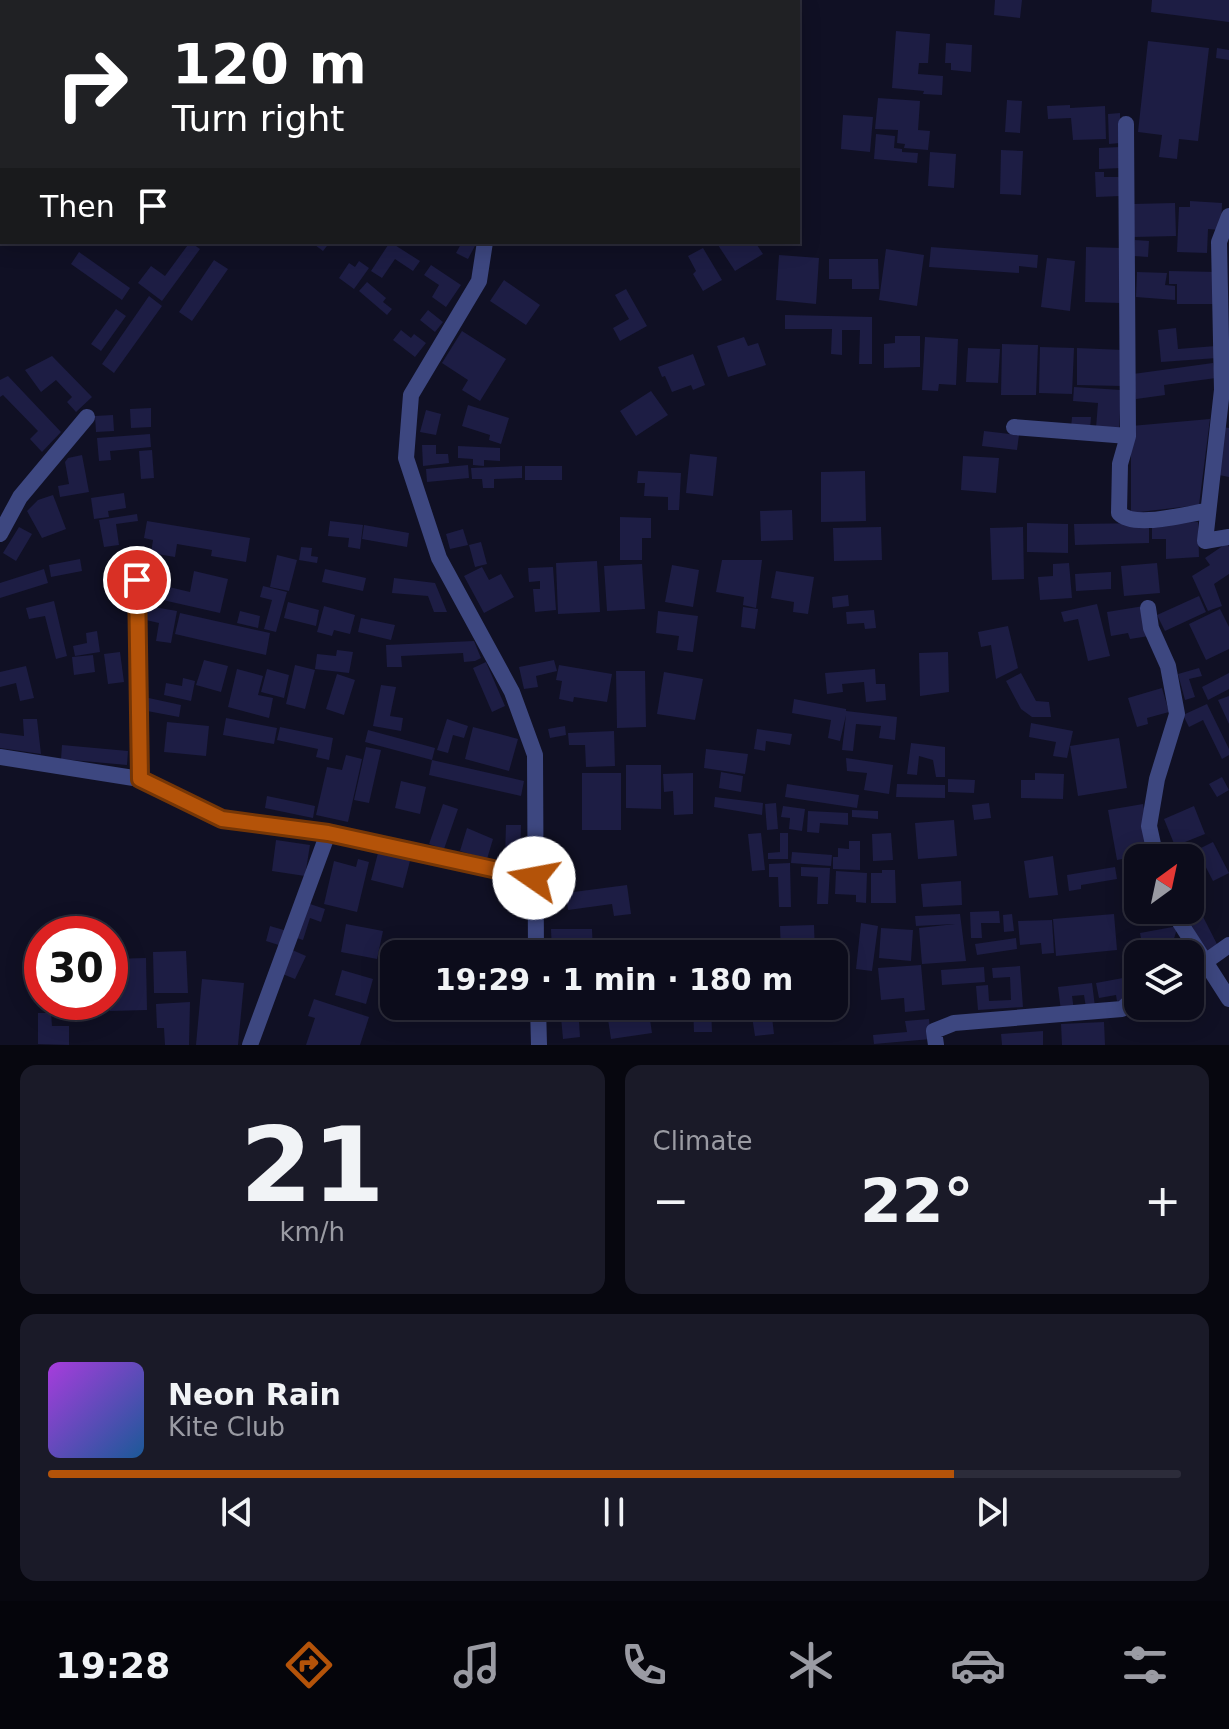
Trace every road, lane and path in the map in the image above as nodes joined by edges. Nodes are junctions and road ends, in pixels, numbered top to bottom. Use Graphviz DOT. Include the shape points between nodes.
graph roads {
  1 [pos="1126,124"];
  2 [pos="1229,216"];
  3 [pos="485,244"];
  4 [pos="87,417"];
  5 [pos="1014,427"];
  6 [pos="1128,436"];
  7 [pos="1207,511"];
  8 [pos="0,534"];
  9 [pos="1229,537"];
  10 [pos="137,580"];
  11 [pos="1148,608"];
  12 [pos="0,757"];
  13 [pos="140,779"];
  14 [pos="328,833"];
  15 [pos="1153,844"];
  16 [pos="534,878"];
  17 [pos="536,940"];
  18 [pos="1229,945"];
  19 [pos="1204,960"];
  20 [pos="1204,972"];
  21 [pos="1229,999"];
  22 [pos="1124,1007"];
  23 [pos="538,1020"];
  24 [pos="250,1045"];
  25 [pos="539,1045"];
  26 [pos="936,1045"];
  1 -- 6 [label="street"];
  2 -- 7 [label="street" via="1219,242 1222,390"];
  3 -- 16 [label="street" via="479,281 411,395 406,458 439,558 512,692 535,755"];
  4 -- 8 [label="street" via="20,497"];
  5 -- 6 [label="street"];
  6 -- 7 [label="street" via="1120,464 1119,513 1125,519"];
  7 -- 9 [label="street" via="1205,541"];
  10 -- 13 [label="street"];
  11 -- 15 [label="street" via="1177,714 1157,779 1149,826"];
  12 -- 13 [label="street"];
  13 -- 14 [label="street" via="222,819"];
  14 -- 16 [label="street"];
  14 -- 24 [label="street"];
  16 -- 17 [label="street"];
  18 -- 19 [label="street"];
  20 -- 21 [label="street"];
  22 -- 26 [label="street" via="954,1023 934,1031"];
  23 -- 25 [label="street"];
}
